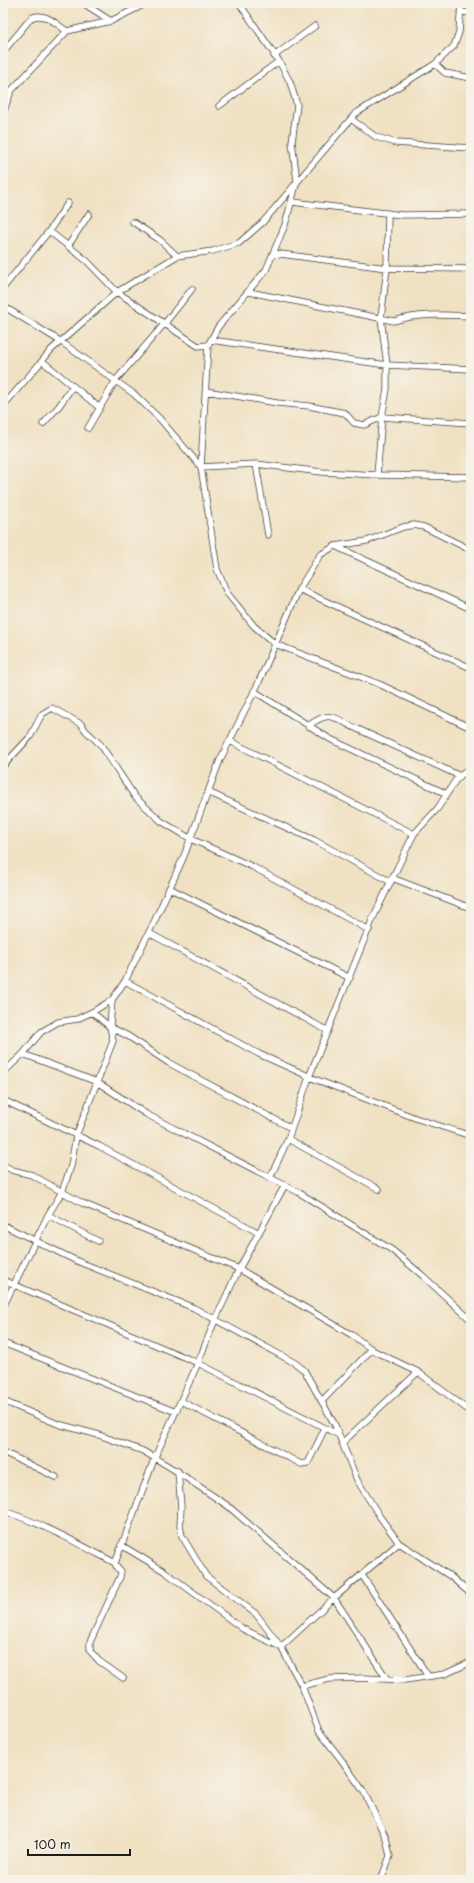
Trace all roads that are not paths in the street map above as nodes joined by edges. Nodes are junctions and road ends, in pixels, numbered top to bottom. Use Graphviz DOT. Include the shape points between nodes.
graph roads {
  1 [pos="84,3"];
  2 [pos="147,3"];
  3 [pos="239,3"];
  4 [pos="461,3"];
  5 [pos="461,12"];
  6 [pos="471,13"];
  7 [pos="111,21"];
  8 [pos="315,26"];
  9 [pos="67,31"];
  10 [pos="5,44"];
  11 [pos="3,52"];
  12 [pos="274,56"];
  13 [pos="279,61"];
  14 [pos="435,64"];
  15 [pos="471,78"];
  16 [pos="219,106"];
  17 [pos="3,113"];
  18 [pos="351,118"];
  19 [pos="471,148"];
  20 [pos="297,181"];
  21 [pos="292,202"];
  22 [pos="68,203"];
  23 [pos="388,213"];
  24 [pos="89,214"];
  25 [pos="471,214"];
  26 [pos="133,222"];
  27 [pos="49,231"];
  28 [pos="68,246"];
  29 [pos="273,253"];
  30 [pos="177,256"];
  31 [pos="387,268"];
  32 [pos="471,269"];
  33 [pos="3,288"];
  34 [pos="192,289"];
  35 [pos="117,292"];
  36 [pos="249,292"];
  37 [pos="4,308"];
  38 [pos="471,316"];
  39 [pos="381,318"];
  40 [pos="165,323"];
  41 [pos="60,341"];
  42 [pos="209,343"];
  43 [pos="42,361"];
  44 [pos="387,365"];
  45 [pos="471,369"];
  46 [pos="116,380"];
  47 [pos="73,386"];
  48 [pos="206,391"];
  49 [pos="3,406"];
  50 [pos="100,408"];
  51 [pos="382,417"];
  52 [pos="43,424"];
  53 [pos="471,424"];
  54 [pos="88,428"];
  55 [pos="256,464"];
  56 [pos="201,467"];
  57 [pos="377,475"];
  58 [pos="471,477"];
  59 [pos="268,534"];
  60 [pos="335,546"];
  61 [pos="471,550"];
  62 [pos="299,589"];
  63 [pos="471,609"];
  64 [pos="275,644"];
  65 [pos="471,668"];
  66 [pos="254,691"];
  67 [pos="308,726"];
  68 [pos="471,728"];
  69 [pos="230,741"];
  70 [pos="3,766"];
  71 [pos="471,766"];
  72 [pos="460,776"];
  73 [pos="208,792"];
  74 [pos="447,794"];
  75 [pos="414,834"];
  76 [pos="191,839"];
  77 [pos="392,880"];
  78 [pos="169,888"];
  79 [pos="468,907"];
  80 [pos="369,930"];
  81 [pos="148,933"];
  82 [pos="350,978"];
  83 [pos="125,981"];
  84 [pos="112,1000"];
  85 [pos="92,1012"];
  86 [pos="110,1027"];
  87 [pos="328,1031"];
  88 [pos="23,1054"];
  89 [pos="3,1073"];
  90 [pos="309,1077"];
  91 [pos="97,1082"];
  92 [pos="3,1100"];
  93 [pos="291,1128"];
  94 [pos="76,1136"];
  95 [pos="471,1136"];
  96 [pos="288,1139"];
  97 [pos="3,1165"];
  98 [pos="270,1178"];
  99 [pos="285,1185"];
  100 [pos="379,1189"];
  101 [pos="62,1192"];
  102 [pos="48,1215"];
  103 [pos="3,1225"];
  104 [pos="259,1233"];
  105 [pos="36,1240"];
  106 [pos="98,1240"];
  107 [pos="239,1269"];
  108 [pos="3,1280"];
  109 [pos="14,1284"];
  110 [pos="3,1307"];
  111 [pos="215,1320"];
  112 [pos="471,1320"];
  113 [pos="3,1344"];
  114 [pos="372,1349"];
  115 [pos="198,1363"];
  116 [pos="418,1372"];
  117 [pos="3,1401"];
  118 [pos="181,1401"];
  119 [pos="322,1401"];
  120 [pos="176,1412"];
  121 [pos="471,1412"];
  122 [pos="325,1428"];
  123 [pos="339,1435"];
  124 [pos="342,1443"];
  125 [pos="3,1452"];
  126 [pos="155,1457"];
  127 [pos="178,1471"];
  128 [pos="56,1477"];
  129 [pos="3,1511"];
  130 [pos="399,1543"];
  131 [pos="121,1545"];
  132 [pos="115,1563"];
  133 [pos="362,1575"];
  134 [pos="470,1591"];
  135 [pos="334,1598"];
  136 [pos="281,1648"];
  137 [pos="471,1662"];
  138 [pos="428,1676"];
  139 [pos="123,1678"];
  140 [pos="387,1679"];
  141 [pos="302,1686"];
  142 [pos="381,1880"];
  1 -- 7 [label="street"];
  2 -- 7 [label="street"];
  3 -- 12 [label="street"];
  4 -- 5 [label="street"];
  5 -- 6 [label="street"];
  5 -- 14 [label="street" via="459,32 454,46"];
  7 -- 9 [label="street"];
  8 -- 12 [label="street"];
  9 -- 10 [label="street" via="42,15 37,15"];
  9 -- 17 [label="street" via="11,91"];
  10 -- 11 [label="street"];
  12 -- 13 [label="street"];
  13 -- 16 [label="street"];
  13 -- 20 [label="street" via="290,82 297,106 292,142"];
  14 -- 15 [label="street" via="445,73"];
  14 -- 18 [label="street"];
  18 -- 19 [label="street" via="376,137 396,143"];
  18 -- 20 [label="street"];
  20 -- 21 [label="street"];
  20 -- 30 [label="street" via="263,222 239,243 213,251"];
  21 -- 23 [label="street"];
  21 -- 29 [label="street"];
  22 -- 27 [label="street"];
  23 -- 25 [label="street"];
  23 -- 31 [label="street"];
  24 -- 28 [label="street"];
  26 -- 30 [label="street" via="160,240"];
  27 -- 28 [label="street"];
  27 -- 33 [label="street"];
  28 -- 35 [label="street" via="87,261"];
  29 -- 31 [label="street"];
  29 -- 36 [label="street" via="266,270"];
  30 -- 35 [label="street"];
  31 -- 32 [label="street"];
  31 -- 39 [label="street"];
  34 -- 40 [label="street"];
  35 -- 40 [label="street"];
  35 -- 41 [label="street"];
  36 -- 39 [label="street"];
  36 -- 42 [label="street" via="218,327"];
  37 -- 41 [label="street"];
  38 -- 39 [label="street" via="433,315 406,317 394,321"];
  39 -- 44 [label="street"];
  40 -- 42 [label="street" via="198,346"];
  40 -- 46 [label="street"];
  41 -- 43 [label="street"];
  41 -- 46 [label="street"];
  42 -- 44 [label="street"];
  42 -- 48 [label="street"];
  43 -- 47 [label="street"];
  43 -- 49 [label="street"];
  44 -- 45 [label="street"];
  44 -- 51 [label="street" via="387,389"];
  46 -- 50 [label="street"];
  46 -- 56 [label="street" via="160,418"];
  47 -- 50 [label="street"];
  47 -- 52 [label="street"];
  48 -- 51 [label="street" via="344,413 354,423 364,425"];
  48 -- 56 [label="street"];
  50 -- 54 [label="street"];
  51 -- 53 [label="street"];
  51 -- 57 [label="street"];
  55 -- 56 [label="street"];
  55 -- 57 [label="street"];
  55 -- 59 [label="street"];
  56 -- 64 [label="street" via="219,575 227,593 254,626"];
  57 -- 58 [label="street"];
  60 -- 61 [label="street" via="367,541 414,525 424,527"];
  60 -- 62 [label="street" via="320,555"];
  60 -- 63 [label="street"];
  62 -- 64 [label="street"];
  62 -- 65 [label="street"];
  64 -- 66 [label="street"];
  64 -- 68 [label="street" via="379,684"];
  66 -- 67 [label="street"];
  66 -- 69 [label="street"];
  67 -- 72 [label="street" via="318,718 327,715 335,717"];
  67 -- 74 [label="street" via="330,739"];
  69 -- 73 [label="street"];
  69 -- 75 [label="street"];
  70 -- 76 [label="street" via="30,737 42,714 52,708 81,724 101,745 134,797 161,821"];
  71 -- 72 [label="street"];
  72 -- 74 [label="street"];
  73 -- 76 [label="street"];
  73 -- 77 [label="street" via="314,840"];
  74 -- 75 [label="street" via="431,817"];
  75 -- 77 [label="street"];
  76 -- 78 [label="street"];
  76 -- 80 [label="street" via="253,867"];
  77 -- 79 [label="street"];
  77 -- 80 [label="street"];
  78 -- 81 [label="street"];
  78 -- 82 [label="street"];
  80 -- 82 [label="street"];
  81 -- 83 [label="street"];
  81 -- 87 [label="street"];
  82 -- 87 [label="street"];
  83 -- 84 [label="street"];
  83 -- 90 [label="street" via="259,1054"];
  84 -- 85 [label="street"];
  84 -- 86 [label="street"];
  85 -- 86 [label="street"];
  85 -- 88 [label="street" via="77,1019 58,1022 41,1032"];
  86 -- 91 [label="street" via="113,1041"];
  86 -- 93 [label="street" via="169,1063"];
  87 -- 90 [label="street"];
  88 -- 89 [label="street"];
  88 -- 91 [label="street"];
  90 -- 93 [label="street"];
  90 -- 95 [label="street" via="418,1119"];
  91 -- 94 [label="street"];
  91 -- 98 [label="street" via="146,1114"];
  92 -- 94 [label="street"];
  93 -- 96 [label="street"];
  94 -- 101 [label="street"];
  94 -- 104 [label="street" via="159,1177"];
  96 -- 98 [label="street"];
  96 -- 100 [label="street"];
  97 -- 101 [label="street" via="32,1175"];
  98 -- 99 [label="street"];
  99 -- 104 [label="street"];
  99 -- 112 [label="street" via="392,1250"];
  101 -- 102 [label="street"];
  101 -- 107 [label="street" via="82,1203"];
  102 -- 105 [label="street"];
  102 -- 106 [label="street"];
  103 -- 105 [label="street"];
  104 -- 107 [label="street"];
  105 -- 109 [label="street"];
  105 -- 111 [label="street" via="77,1261 194,1308"];
  107 -- 111 [label="street"];
  107 -- 114 [label="street" via="352,1334"];
  108 -- 109 [label="street"];
  109 -- 110 [label="street"];
  109 -- 115 [label="street"];
  111 -- 115 [label="street"];
  111 -- 119 [label="street" via="295,1363 304,1370"];
  113 -- 120 [label="street"];
  114 -- 116 [label="street"];
  114 -- 119 [label="street"];
  115 -- 118 [label="street"];
  115 -- 122 [label="street"];
  116 -- 121 [label="street"];
  116 -- 124 [label="street"];
  117 -- 126 [label="street" via="58,1424 99,1435"];
  118 -- 120 [label="street"];
  118 -- 122 [label="street" via="301,1464 308,1463"];
  119 -- 123 [label="street"];
  120 -- 126 [label="street"];
  122 -- 123 [label="street"];
  123 -- 124 [label="street"];
  124 -- 130 [label="street" via="357,1480"];
  125 -- 128 [label="street"];
  126 -- 127 [label="street"];
  126 -- 131 [label="street"];
  127 -- 135 [label="street" via="228,1506"];
  127 -- 136 [label="street" via="182,1536 206,1576 256,1614"];
  129 -- 132 [label="street" via="25,1518"];
  130 -- 133 [label="street"];
  130 -- 134 [label="street"];
  131 -- 132 [label="street"];
  131 -- 136 [label="street" via="164,1571 243,1629"];
  132 -- 139 [label="street" via="121,1571 120,1577 90,1642 90,1651 99,1661"];
  133 -- 135 [label="street"];
  133 -- 138 [label="street"];
  135 -- 136 [label="street"];
  135 -- 140 [label="street"];
  136 -- 141 [label="street"];
  137 -- 138 [label="street" via="445,1674"];
  138 -- 140 [label="street" via="405,1680"];
  140 -- 141 [label="street" via="329,1679"];
  141 -- 142 [label="street" via="319,1731 364,1792 386,1838 390,1856"];
}
